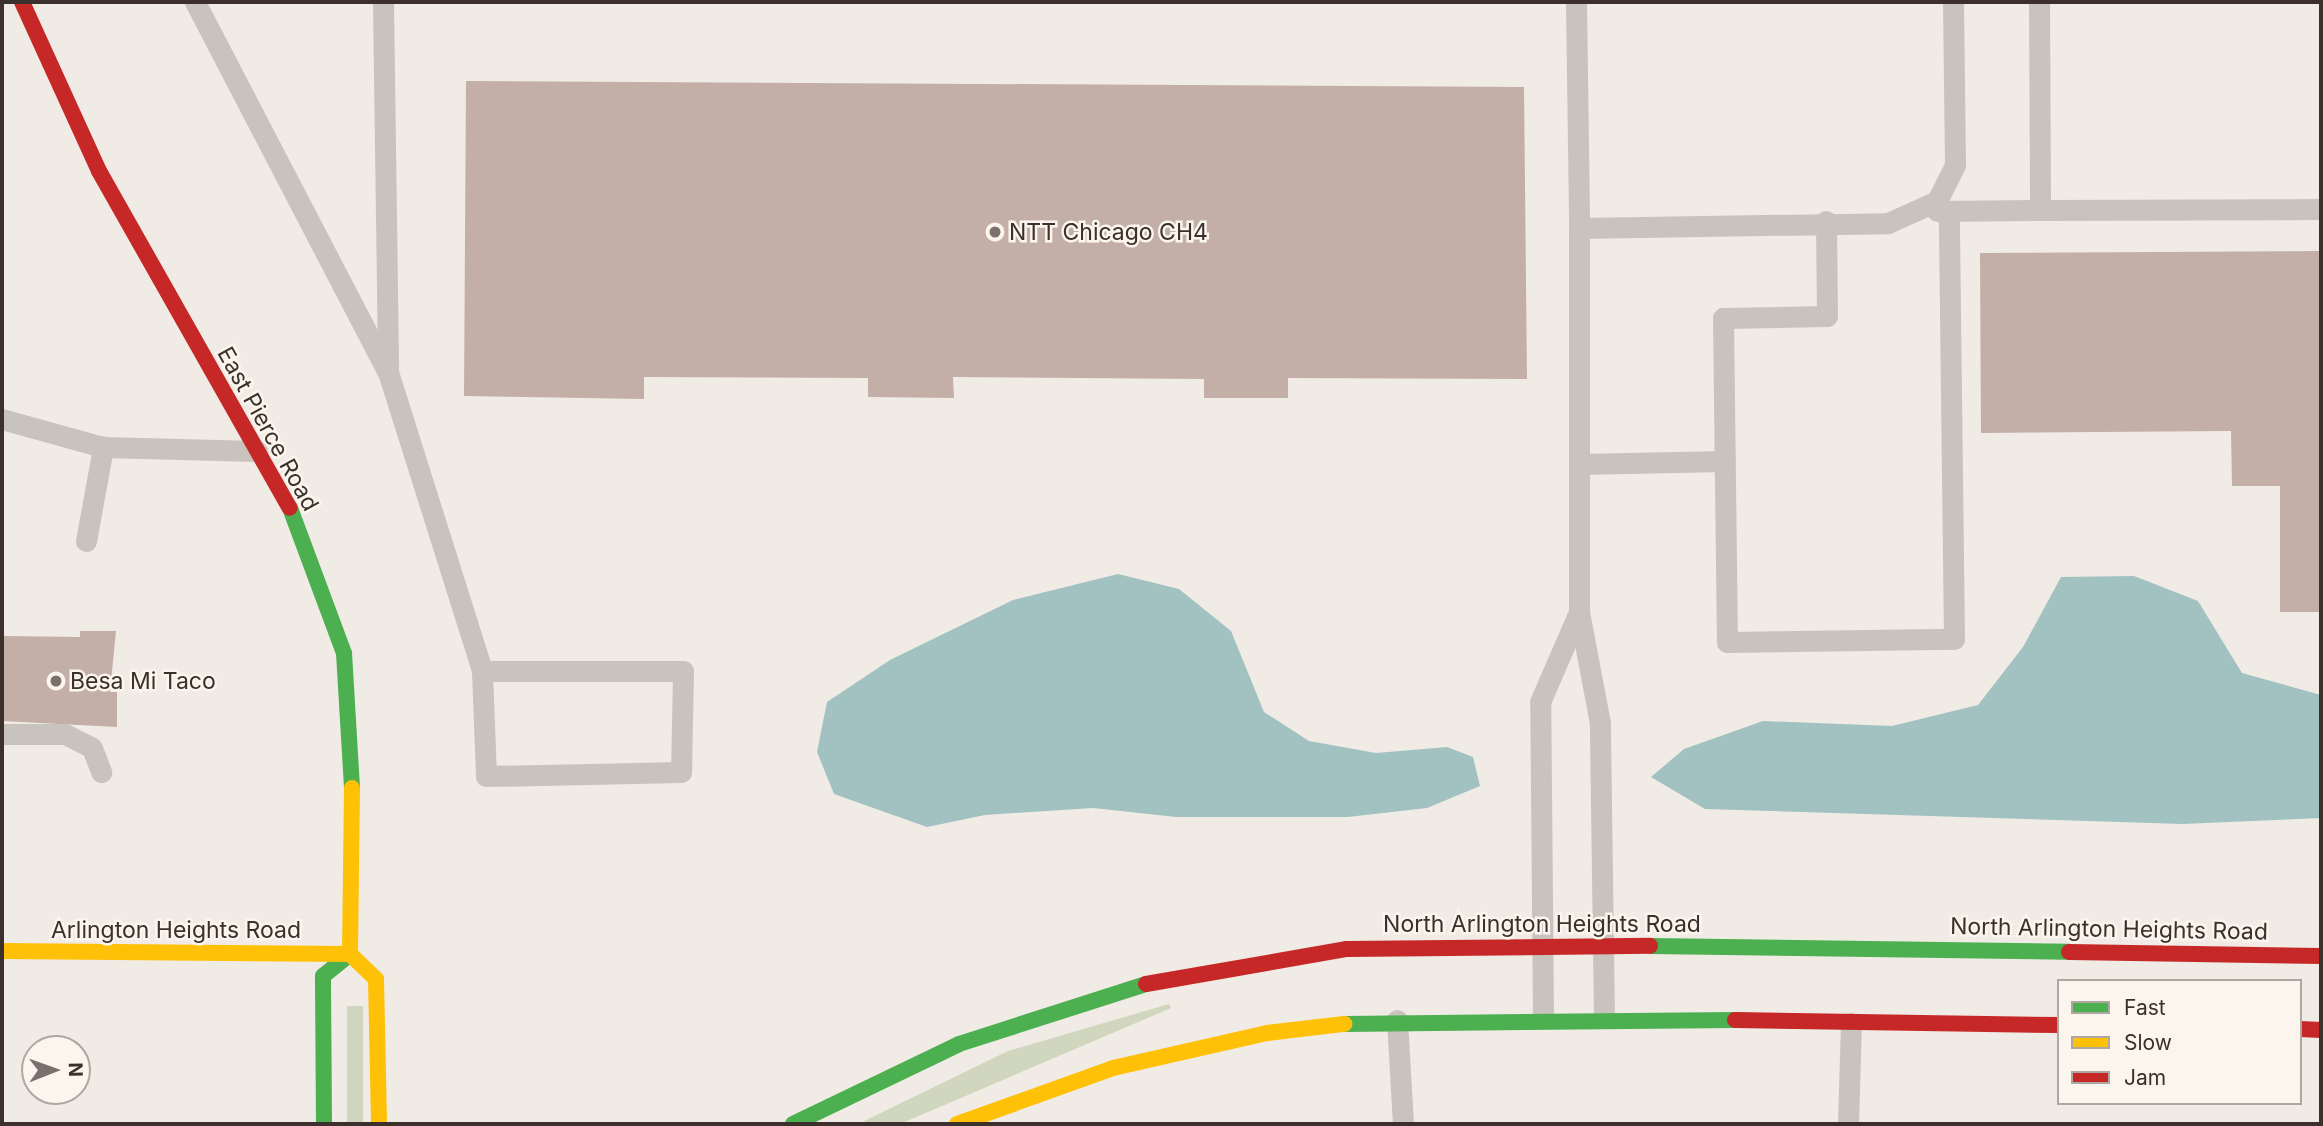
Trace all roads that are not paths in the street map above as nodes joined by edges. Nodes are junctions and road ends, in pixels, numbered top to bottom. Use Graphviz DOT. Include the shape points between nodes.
graph roads {
  1 [pos="22,2"];
  2 [pos="195,2"];
  3 [pos="383,2"];
  4 [pos="1576,2"];
  5 [pos="1952,2"];
  6 [pos="2039,2"];
  7 [pos="2321,209"];
  8 [pos="2040,210"];
  9 [pos="1949,211"];
  10 [pos="1913,212"];
  11 [pos="1826,221"];
  12 [pos="1579,228"];
  13 [pos="388,372"];
  14 [pos="2,419"];
  15 [pos="103,447"];
  16 [pos="257,451"];
  17 [pos="1725,461"];
  18 [pos="1579,464"];
  19 [pos="86,541"];
  20 [pos="1579,612"];
  21 [pos="482,671"];
  22 [pos="2,734"];
  23 [pos="101,772"];
  24 [pos="1544,944"];
  25 [pos="1604,945"];
  26 [pos="2,951"];
  27 [pos="349,954"];
  28 [pos="2321,956"];
  29 [pos="1543,1017"];
  30 [pos="1604,1018"];
  31 [pos="1397,1020"];
  32 [pos="1851,1023"];
  33 [pos="2057,1025"];
  34 [pos="2302,1029"];
  35 [pos="2321,1030"];
  36 [pos="324,1124"];
  37 [pos="379,1124"];
  38 [pos="793,1124"];
  39 [pos="957,1124"];
  40 [pos="1403,1124"];
  41 [pos="1848,1124"];
  1 -- 16 [label="main road, East Pierce Road" via="99,171"];
  2 -- 13 [label="lane"];
  3 -- 13 [label="lane"];
  4 -- 12 [label="lane"];
  5 -- 10 [label="lane" via="1955,164 1937,201"];
  6 -- 8 [label="lane"];
  7 -- 8 [label="lane"];
  8 -- 9 [label="lane"];
  9 -- 10 [label="lane"];
  9 -- 17 [label="lane" via="1954,639 1727,642"];
  10 -- 11 [label="lane" via="1888,223"];
  11 -- 12 [label="lane"];
  11 -- 17 [label="lane" via="1827,316 1723,318"];
  12 -- 18 [label="lane"];
  13 -- 21 [label="lane"];
  14 -- 15 [label="lane"];
  15 -- 16 [label="lane"];
  15 -- 19 [label="lane"];
  16 -- 27 [label="main road, East Pierce Road" via="289,506 344,653 352,743"];
  17 -- 18 [label="lane"];
  18 -- 20 [label="lane"];
  20 -- 24 [label="lane" via="1540,702"];
  20 -- 25 [label="lane" via="1600,723"];
  21 -- 21 [label="lane" via="683,671 681,772 486,776"];
  22 -- 23 [label="lane" via="65,734 92,748"];
  24 -- 25 [label="main road, North Arlington Heights Road"];
  24 -- 29 [label="lane"];
  24 -- 38 [label="main road, North Arlington Heights Road" via="1347,949 1234,964 1123,989 959,1045"];
  25 -- 28 [label="main road, North Arlington Heights Road"];
  25 -- 30 [label="lane"];
  26 -- 27 [label="main road, Arlington Heights Road"];
  27 -- 36 [label="main road" via="323,976"];
  27 -- 37 [label="main road" via="376,979"];
  29 -- 30 [label="main road"];
  29 -- 31 [label="main road"];
  30 -- 32 [label="main road"];
  31 -- 39 [label="main road" via="1199,1046 1101,1072"];
  31 -- 40 [label="lane"];
  32 -- 33 [label="main road"];
  32 -- 41 [label="lane"];
  34 -- 35 [label="main road"];
}
